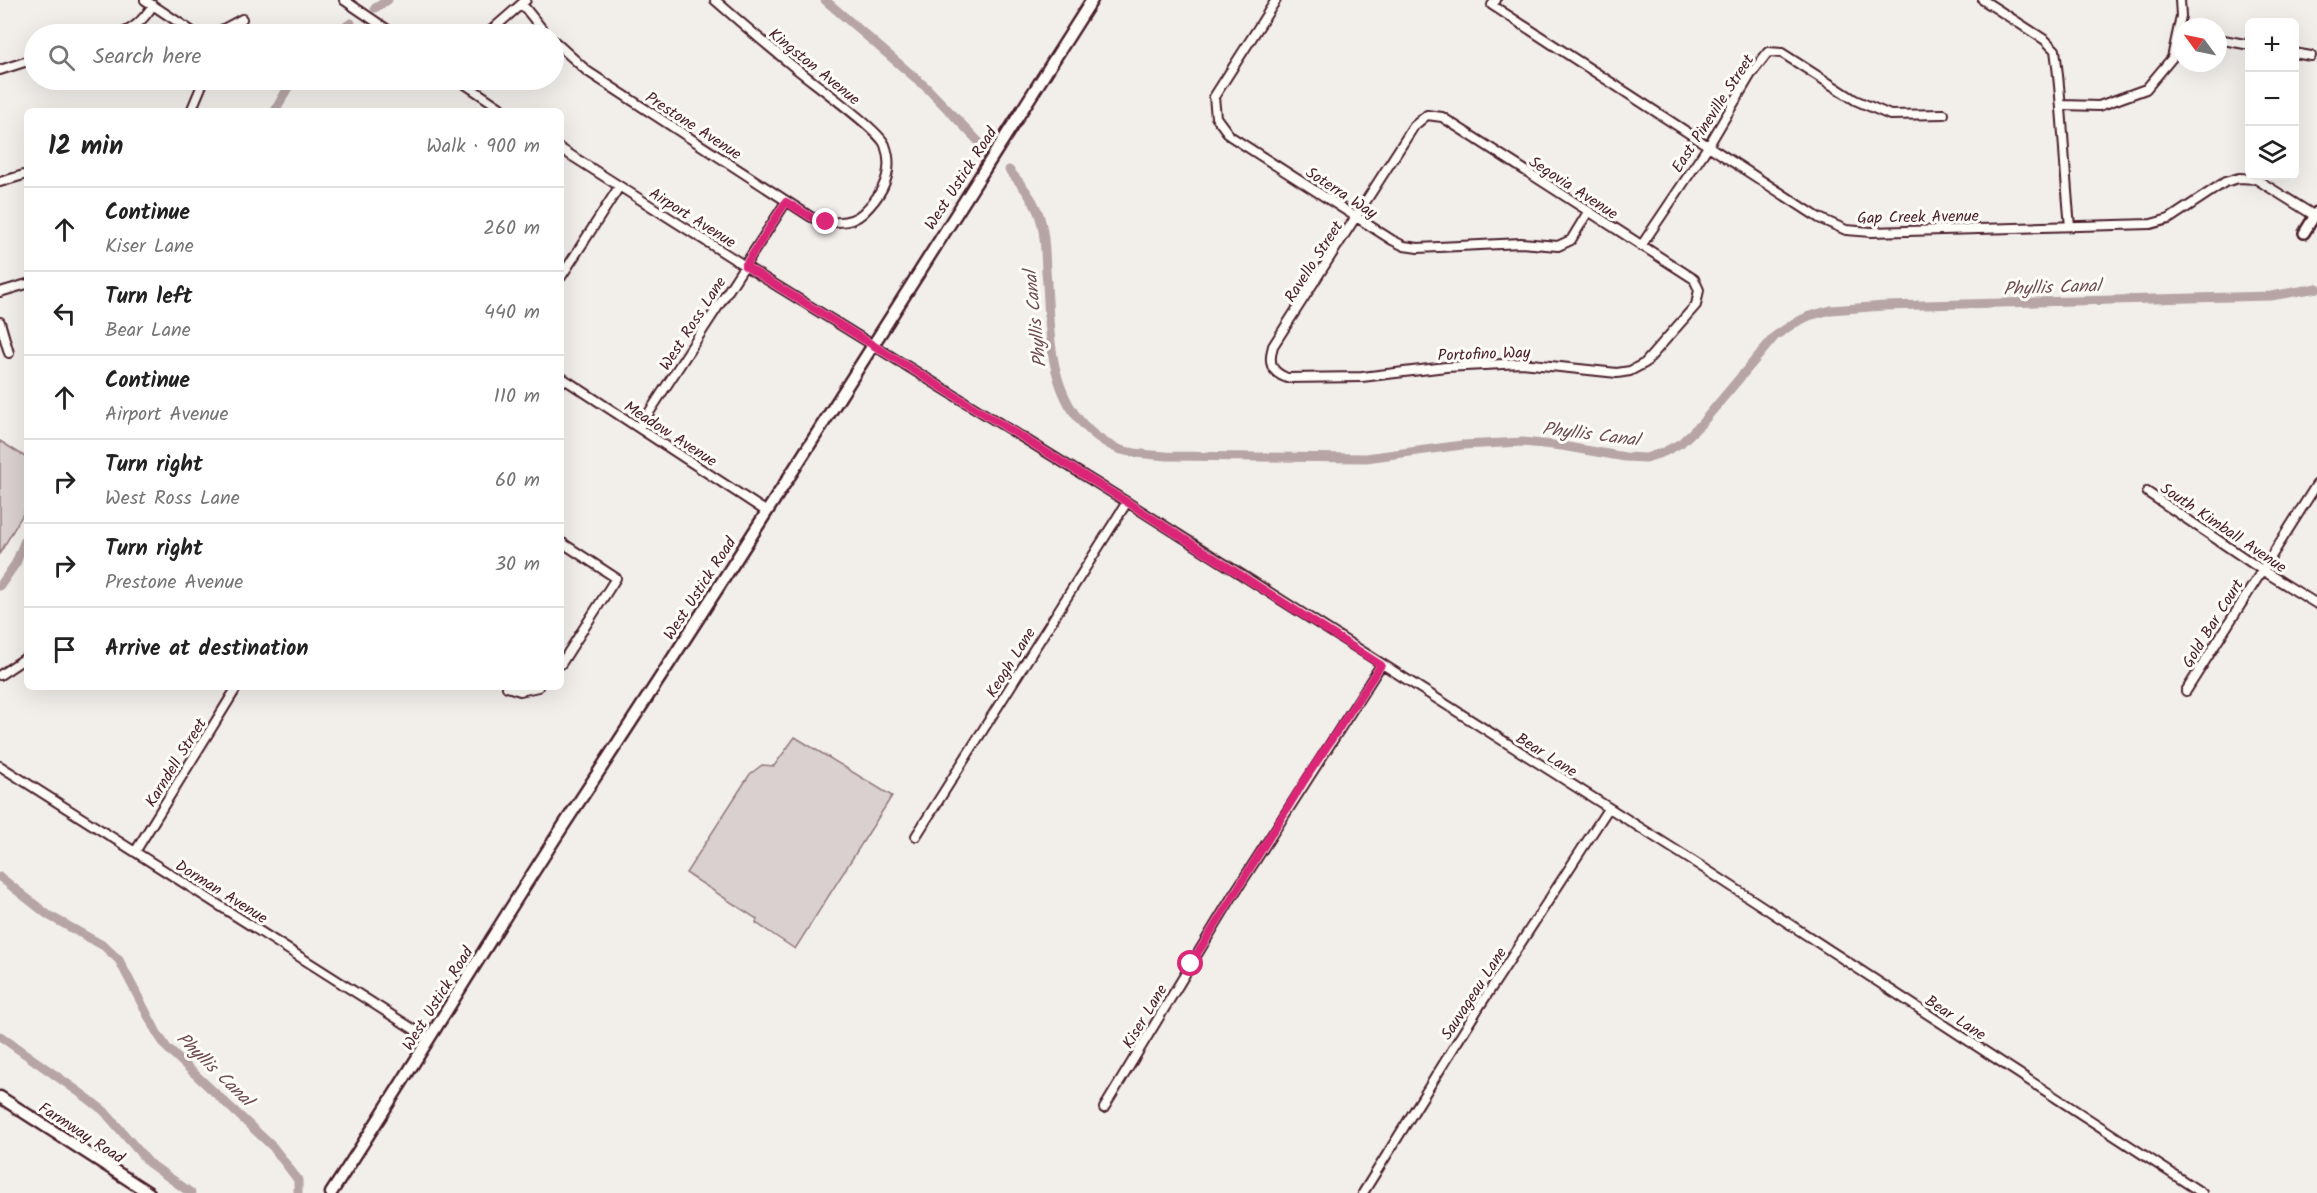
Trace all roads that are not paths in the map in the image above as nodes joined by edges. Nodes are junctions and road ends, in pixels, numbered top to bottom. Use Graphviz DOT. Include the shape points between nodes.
graph roads {
  1 [pos="145,0"];
  2 [pos="344,0"];
  3 [pos="715,0"];
  4 [pos="1092,0"];
  5 [pos="1276,0"];
  6 [pos="1983,0"];
  7 [pos="2180,0"];
  8 [pos="524,2"];
  9 [pos="1494,3"];
  10 [pos="153,5"];
  11 [pos="2181,18"];
  12 [pos="243,19"];
  13 [pos="137,24"];
  14 [pos="181,24"];
  15 [pos="233,24"];
  16 [pos="379,24"];
  17 [pos="499,24"];
  18 [pos="539,24"];
  19 [pos="2227,41"];
  20 [pos="2245,44"];
  21 [pos="564,50"];
  22 [pos="2299,54"];
  23 [pos="2173,55"];
  24 [pos="2311,56"];
  25 [pos="24,62"];
  26 [pos="0,69"];
  27 [pos="200,90"];
  28 [pos="473,90"];
  29 [pos="2062,105"];
  30 [pos="192,108"];
  31 [pos="497,108"];
  32 [pos="1944,114"];
  33 [pos="1427,115"];
  34 [pos="1709,145"];
  35 [pos="564,151"];
  36 [pos="24,175"];
  37 [pos="0,182"];
  38 [pos="619,187"];
  39 [pos="786,202"];
  40 [pos="1588,212"];
  41 [pos="2316,214"];
  42 [pos="1356,219"];
  43 [pos="826,222"];
  44 [pos="2070,226"];
  45 [pos="2304,233"];
  46 [pos="1641,246"];
  47 [pos="745,266"];
  48 [pos="564,271"];
  49 [pos="24,285"];
  50 [pos="1699,290"];
  51 [pos="0,292"];
  52 [pos="0,322"];
  53 [pos="873,345"];
  54 [pos="9,353"];
  55 [pos="1271,366"];
  56 [pos="564,379"];
  57 [pos="639,428"];
  58 [pos="2317,484"];
  59 [pos="2147,492"];
  60 [pos="1127,502"];
  61 [pos="767,512"];
  62 [pos="564,544"];
  63 [pos="2262,570"];
  64 [pos="2317,604"];
  65 [pos="24,659"];
  66 [pos="564,659"];
  67 [pos="1381,665"];
  68 [pos="0,675"];
  69 [pos="235,690"];
  70 [pos="2186,691"];
  71 [pos="0,766"];
  72 [pos="1608,809"];
  73 [pos="916,836"];
  74 [pos="135,852"];
  75 [pos="429,1039"];
  76 [pos="0,1097"];
  77 [pos="1104,1108"];
  78 [pos="149,1193"];
  79 [pos="332,1193"];
  80 [pos="1363,1193"];
  81 [pos="2202,1193"];
  1 -- 10 [label="street"];
  2 -- 16 [label="street"];
  3 -- 43 [label="street, Kingston Avenue" via="884,142 889,159 887,180 872,204 859,217"];
  4 -- 53 [label="main road, West Ustick Road"];
  5 -- 42 [label="street, Soterra Way" via="1214,97 1216,117 1230,136"];
  6 -- 29 [label="street" via="2055,50"];
  7 -- 11 [label="street"];
  8 -- 17 [label="street"];
  8 -- 18 [label="street"];
  9 -- 34 [label="street, Gap Creek Avenue"];
  10 -- 13 [label="street"];
  10 -- 14 [label="street"];
  12 -- 15 [label="street"];
  19 -- 20 [label="street"];
  21 -- 39 [label="street, Prestone Avenue" via="587,71"];
  22 -- 24 [label="street"];
  23 -- 29 [label="street" via="2146,89 2099,106"];
  25 -- 26 [label="street"];
  27 -- 30 [label="street"];
  28 -- 31 [label="street"];
  29 -- 44 [label="street"];
  32 -- 34 [label="street, East Pineville Street" via="1890,115 1855,100 1782,52 1768,52"];
  33 -- 40 [label="street, Segovia Avenue" via="1442,117"];
  33 -- 42 [label="street, Ravello Street" via="1414,126"];
  34 -- 44 [label="street, Gap Creek Avenue" via="1819,218 1846,230"];
  34 -- 46 [label="street, East Pineville Street"];
  35 -- 38 [label="street, Airport Avenue"];
  36 -- 37 [label="street"];
  38 -- 47 [label="street, Airport Avenue"];
  38 -- 48 [label="street"];
  39 -- 43 [label="street, Prestone Avenue"];
  39 -- 47 [label="street, West Ross Lane"];
  40 -- 42 [label="street, Soterra Way" via="1571,240 1558,246 1521,243 1418,248 1398,243"];
  40 -- 46 [label="street, Segovia Avenue"];
  41 -- 44 [label="street, Gap Creek Avenue" via="2256,179 2239,177 2169,219 2151,224"];
  41 -- 45 [label="street"];
  42 -- 55 [label="street, Ravello Street" via="1273,346"];
  46 -- 50 [label="street, Segovia Avenue" via="1694,279"];
  47 -- 53 [label="street, Airport Avenue"];
  47 -- 57 [label="street, West Ross Lane"];
  49 -- 51 [label="street"];
  50 -- 55 [label="street, Portofino Way" via="1696,305 1645,363 1630,371 1522,363 1362,377 1287,378"];
  52 -- 54 [label="street"];
  53 -- 60 [label="street, Bear Lane"];
  53 -- 61 [label="main road, West Ustick Road"];
  56 -- 57 [label="street, Meadow Avenue"];
  57 -- 61 [label="street, Meadow Avenue"];
  58 -- 63 [label="street, Gold Bar Court"];
  59 -- 63 [label="street, South Kimball Avenue"];
  60 -- 67 [label="street, Bear Lane"];
  60 -- 73 [label="street, Keogh Lane"];
  61 -- 75 [label="main road, West Ustick Road"];
  62 -- 66 [label="street" via="616,578"];
  63 -- 64 [label="street, South Kimball Avenue"];
  63 -- 70 [label="street, Gold Bar Court"];
  65 -- 68 [label="street"];
  67 -- 72 [label="street, Bear Lane"];
  67 -- 77 [label="street, Kiser Lane" via="1244,877"];
  69 -- 74 [label="street, Karndell Street"];
  71 -- 74 [label="street, Dorman Avenue"];
  72 -- 80 [label="street, Sauvageau Lane"];
  72 -- 81 [label="street, Bear Lane"];
  74 -- 75 [label="street, Dorman Avenue"];
  75 -- 79 [label="main road, West Ustick Road"];
  76 -- 78 [label="main road, Farmway Road"];
}
